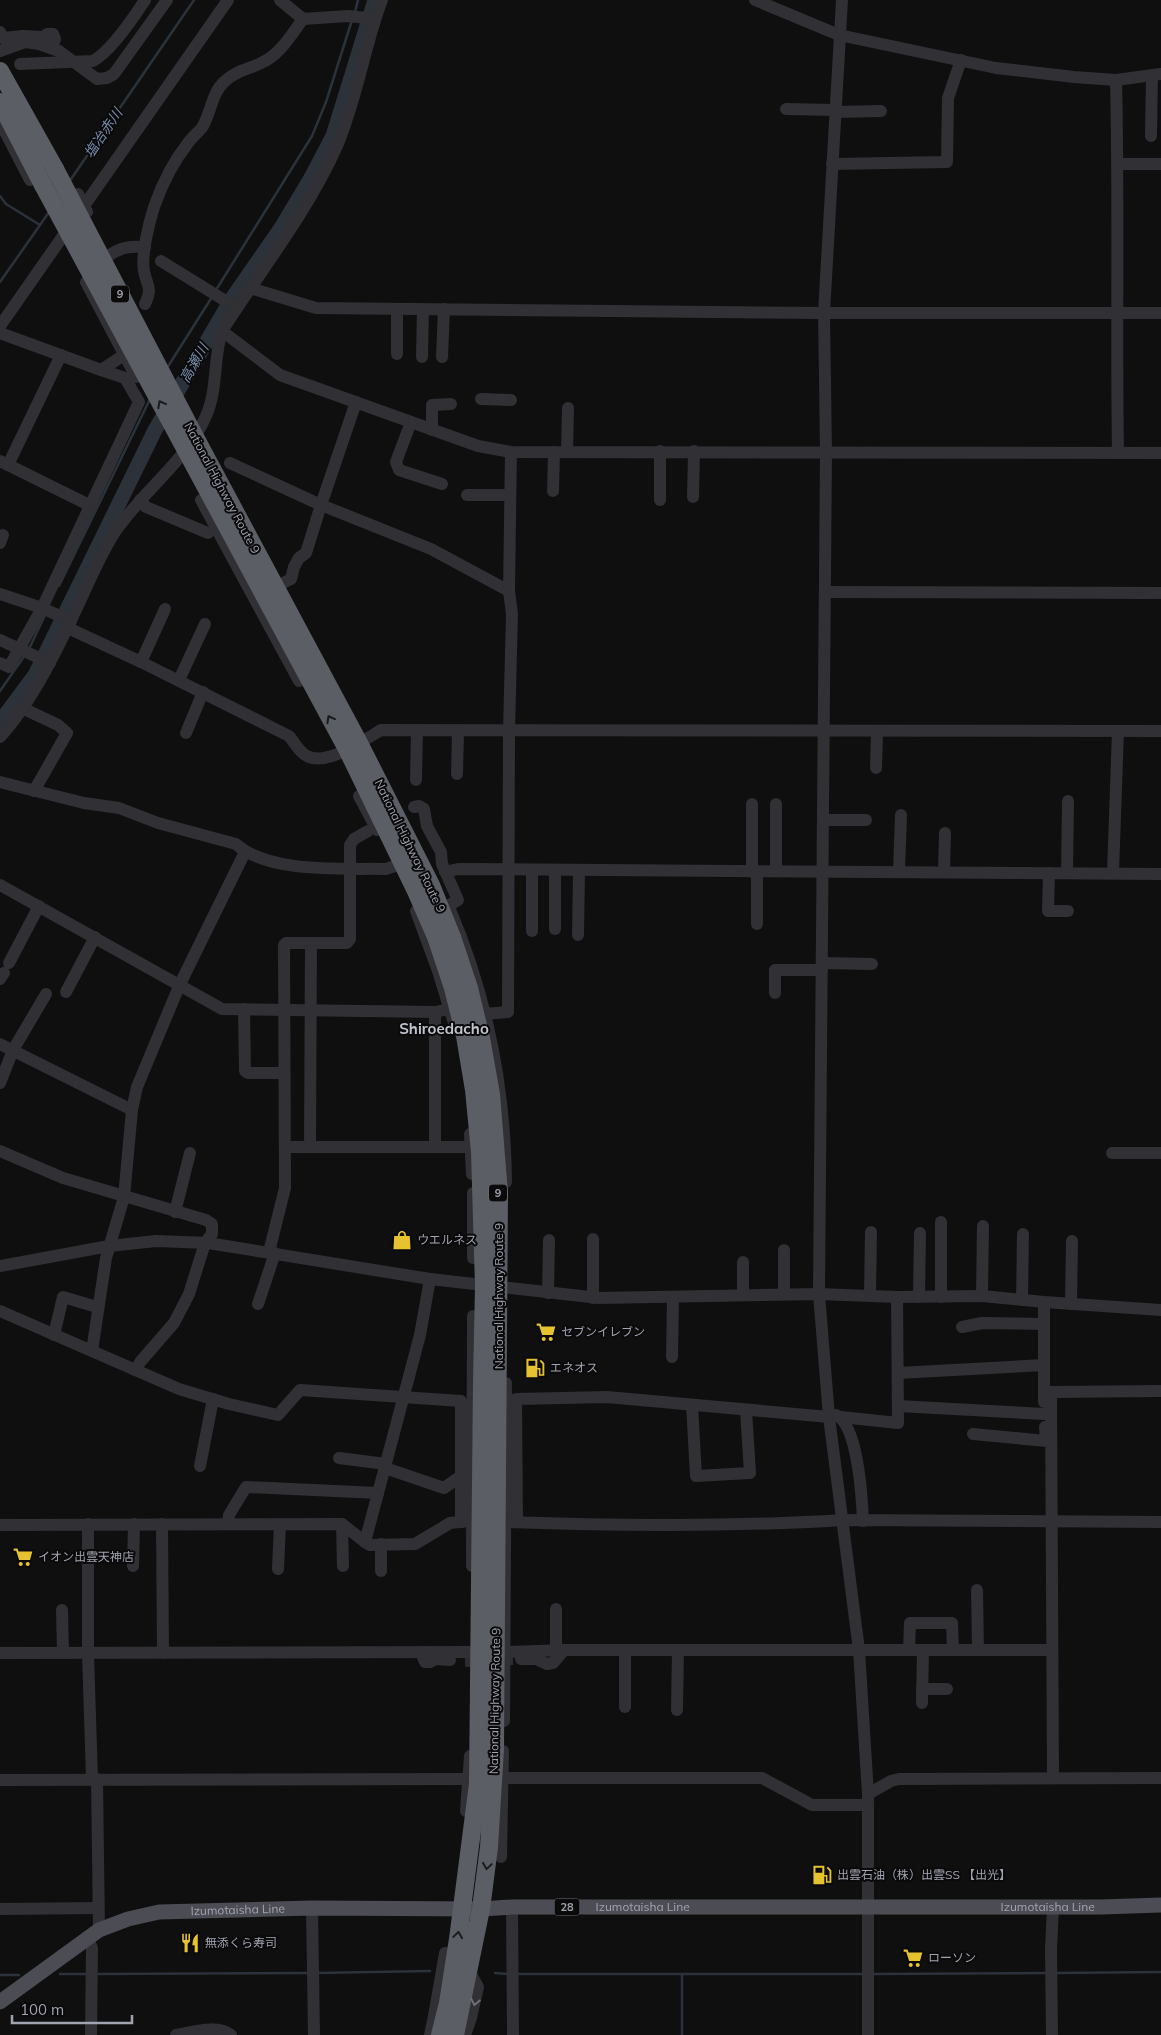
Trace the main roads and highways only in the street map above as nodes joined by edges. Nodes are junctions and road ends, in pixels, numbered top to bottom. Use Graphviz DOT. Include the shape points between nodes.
graph roads {
  1 [pos="0,71"];
  2 [pos="17,101"];
  3 [pos="139,367"];
  4 [pos="238,533"];
  5 [pos="353,746"];
  6 [pos="492,1287"];
  7 [pos="1161,1905"];
  8 [pos="462,1908"];
  9 [pos="481,1909"];
  10 [pos="0,2002"];
  11 [pos="440,2035"];
  12 [pos="455,2035"];
  1 -- 2 [label="highway, National Highway Route 9 / 9"];
  2 -- 3 [label="highway, National Highway Route 9 / 9, bridge" via="20,150"];
  2 -- 3 [label="highway, National Highway Route 9 / 9, bridge" via="57,165 149,339"];
  3 -- 4 [label="highway, National Highway Route 9 / 9" via="180,425"];
  4 -- 5 [label="highway, National Highway Route 9 / 9" via="310,644"];
  5 -- 4 [label="highway, National Highway Route 9 / 9, one-way" via="299,675"];
  5 -- 6 [label="highway, National Highway Route 9 / 9" via="385,835 453,988 465,1036 465,1064 480,1152 478,1224"];
  5 -- 6 [label="highway, National Highway Route 9 / 9" via="378,768 431,885 452,937 482,1038 502,1188"];
  6 -- 8 [label="highway, National Highway Route 9 / 9" via="477,1388 471,1483 476,1583 478,1784 462,1865"];
  6 -- 9 [label="highway, National Highway Route 9 / 9, one-way" via="502,1345 505,1646"];
  7 -- 9 [label="main road, Izumotaisha Line / 28" via="512,1906"];
  8 -- 9 [label="main road, Izumotaisha Line / 28"];
  8 -- 10 [label="main road, Izumotaisha Line / 28" via="159,1912 128,1919 93,1934"];
  11 -- 8 [label="highway, National Highway Route 9 / 9, one-way"];
  9 -- 12 [label="highway, National Highway Route 9 / 9"];
}
